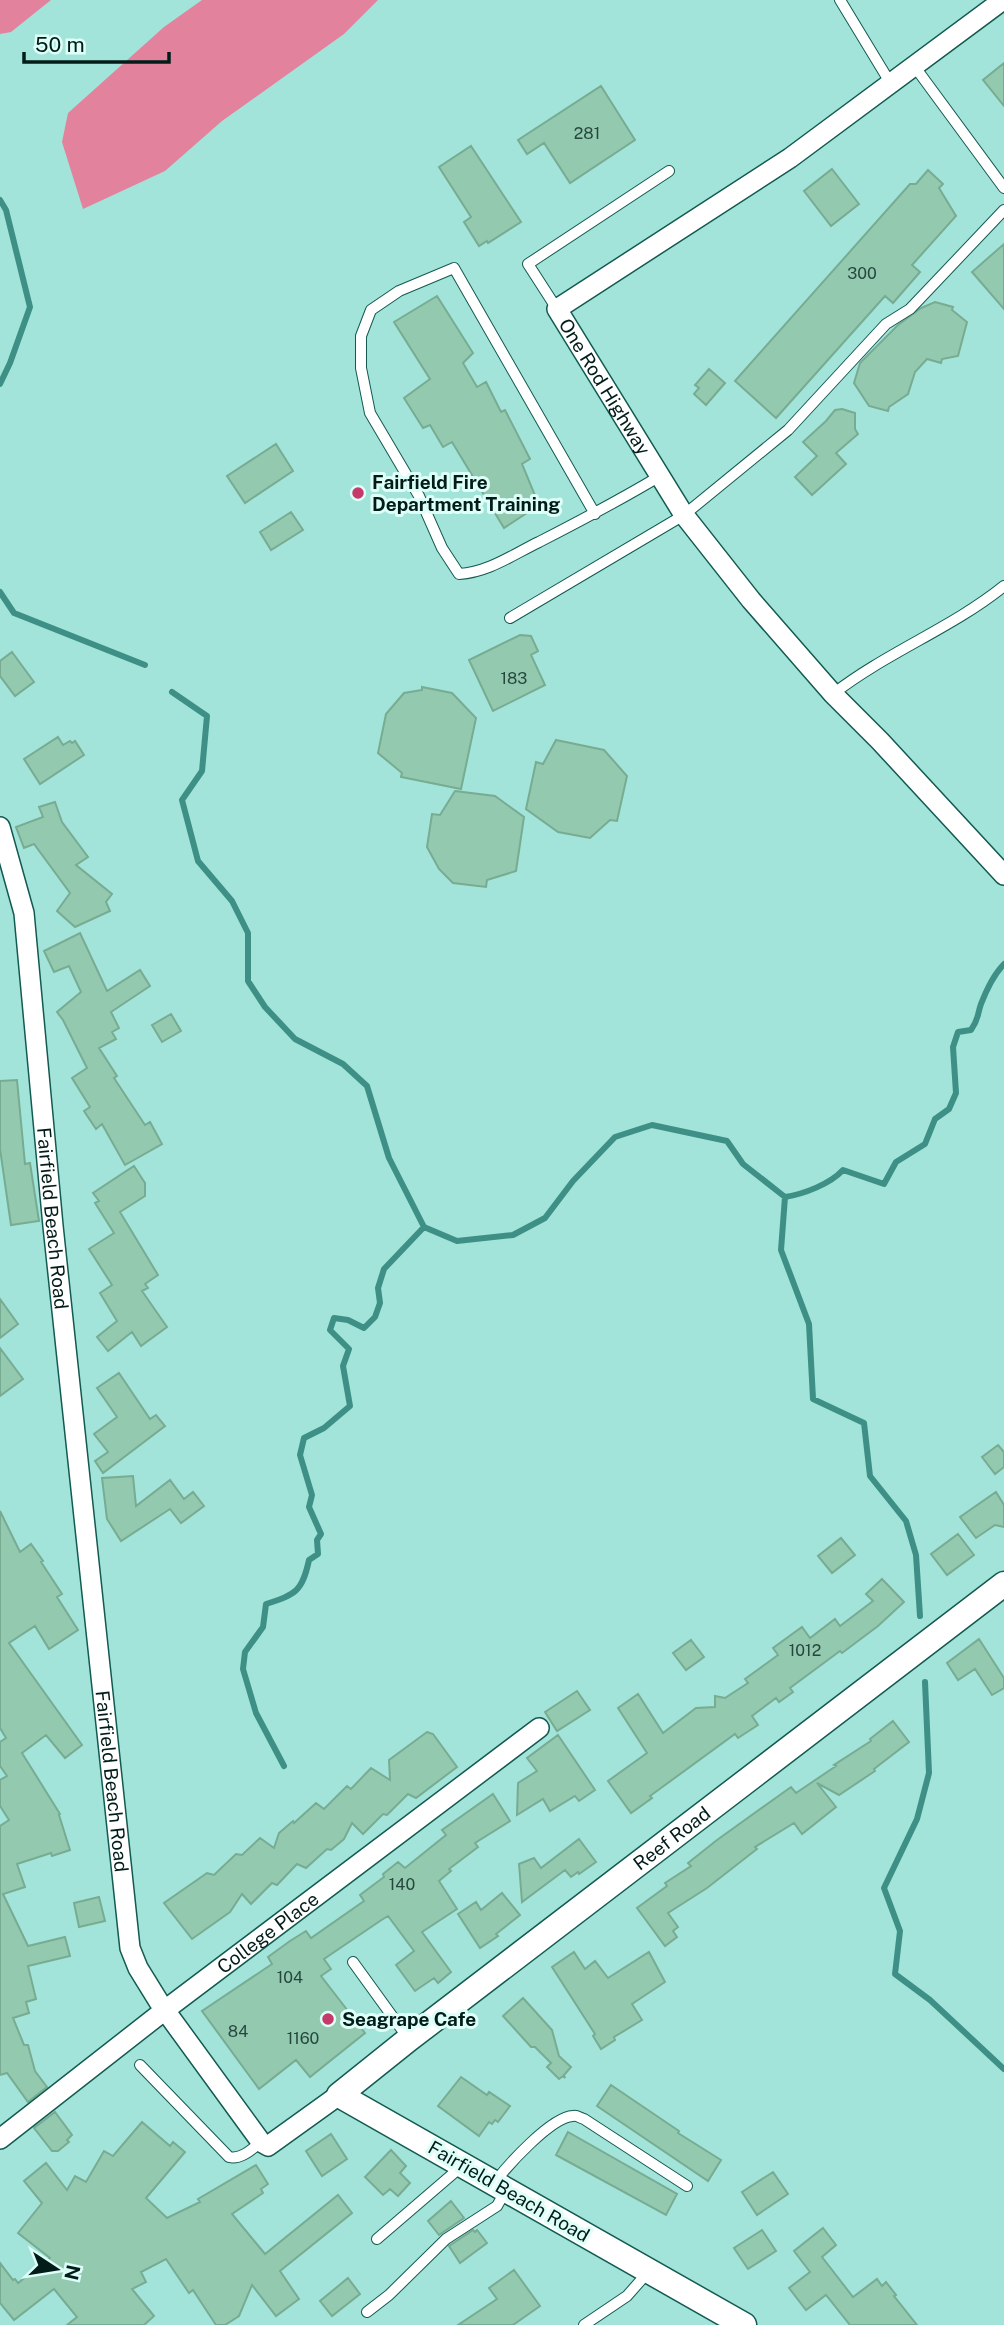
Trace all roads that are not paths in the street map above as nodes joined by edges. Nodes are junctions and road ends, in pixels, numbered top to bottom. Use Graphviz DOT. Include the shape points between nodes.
graph roads {
  1 [pos="841,0"];
  2 [pos="1003,0"];
  3 [pos="915,67"];
  4 [pos="891,84"];
  5 [pos="669,171"];
  6 [pos="1004,188"];
  7 [pos="1004,210"];
  8 [pos="557,309"];
  9 [pos="660,476"];
  10 [pos="594,514"];
  11 [pos="684,515"];
  12 [pos="1004,586"];
  13 [pos="510,618"];
  14 [pos="833,694"];
  15 [pos="0,827"];
  16 [pos="1004,875"];
  17 [pos="1004,1584"];
  18 [pos="539,1728"];
  19 [pos="353,1962"];
  20 [pos="165,2010"];
  21 [pos="409,2039"];
  22 [pos="140,2065"];
  23 [pos="339,2095"];
  24 [pos="0,2140"];
  25 [pos="261,2142"];
  26 [pos="463,2165"];
  27 [pos="501,2186"];
  28 [pos="687,2186"];
  29 [pos="377,2239"];
  30 [pos="649,2271"];
  31 [pos="367,2312"];
  32 [pos="730,2320"];
  33 [pos="584,2325"];
  1 -- 4 [label="lane"];
  2 -- 3 [label="street, One Rod Highway"];
  3 -- 4 [label="street, One Rod Highway"];
  3 -- 6 [label="lane"];
  4 -- 8 [label="street, One Rod Highway" via="790,158"];
  5 -- 8 [label="lane" via="527,264"];
  7 -- 11 [label="lane" via="910,309 886,324 788,430"];
  8 -- 9 [label="street, One Rod Highway"];
  9 -- 10 [label="lane"];
  9 -- 11 [label="street, One Rod Highway"];
  10 -- 10 [label="lane" via="478,572 459,574 370,413 361,368 361,336 371,310 399,291 454,268"];
  11 -- 13 [label="lane"];
  11 -- 14 [label="street, One Rod Highway"];
  12 -- 14 [label="lane" via="976,608 860,673"];
  14 -- 16 [label="street, One Rod Highway"];
  15 -- 20 [label="street, Fairfield Beach Road" via="24,913 130,1948"];
  17 -- 21 [label="street, Reef Road"];
  18 -- 20 [label="street, College Place"];
  19 -- 21 [label="lane"];
  20 -- 24 [label="street, College Place"];
  20 -- 25 [label="street, Fairfield Beach Road"];
  21 -- 23 [label="street, Reef Road"];
  22 -- 25 [label="lane" via="229,2157 243,2155"];
  23 -- 25 [label="street" via="268,2146"];
  23 -- 26 [label="street, Fairfield Beach Road"];
  26 -- 27 [label="street, Fairfield Beach Road"];
  26 -- 29 [label="lane"];
  27 -- 28 [label="lane" via="512,2160 556,2123 573,2116"];
  27 -- 30 [label="street, Fairfield Beach Road"];
  27 -- 31 [label="lane" via="497,2206 446,2239"];
  30 -- 32 [label="street, Fairfield Beach Road"];
  30 -- 33 [label="lane" via="627,2296"];
}
